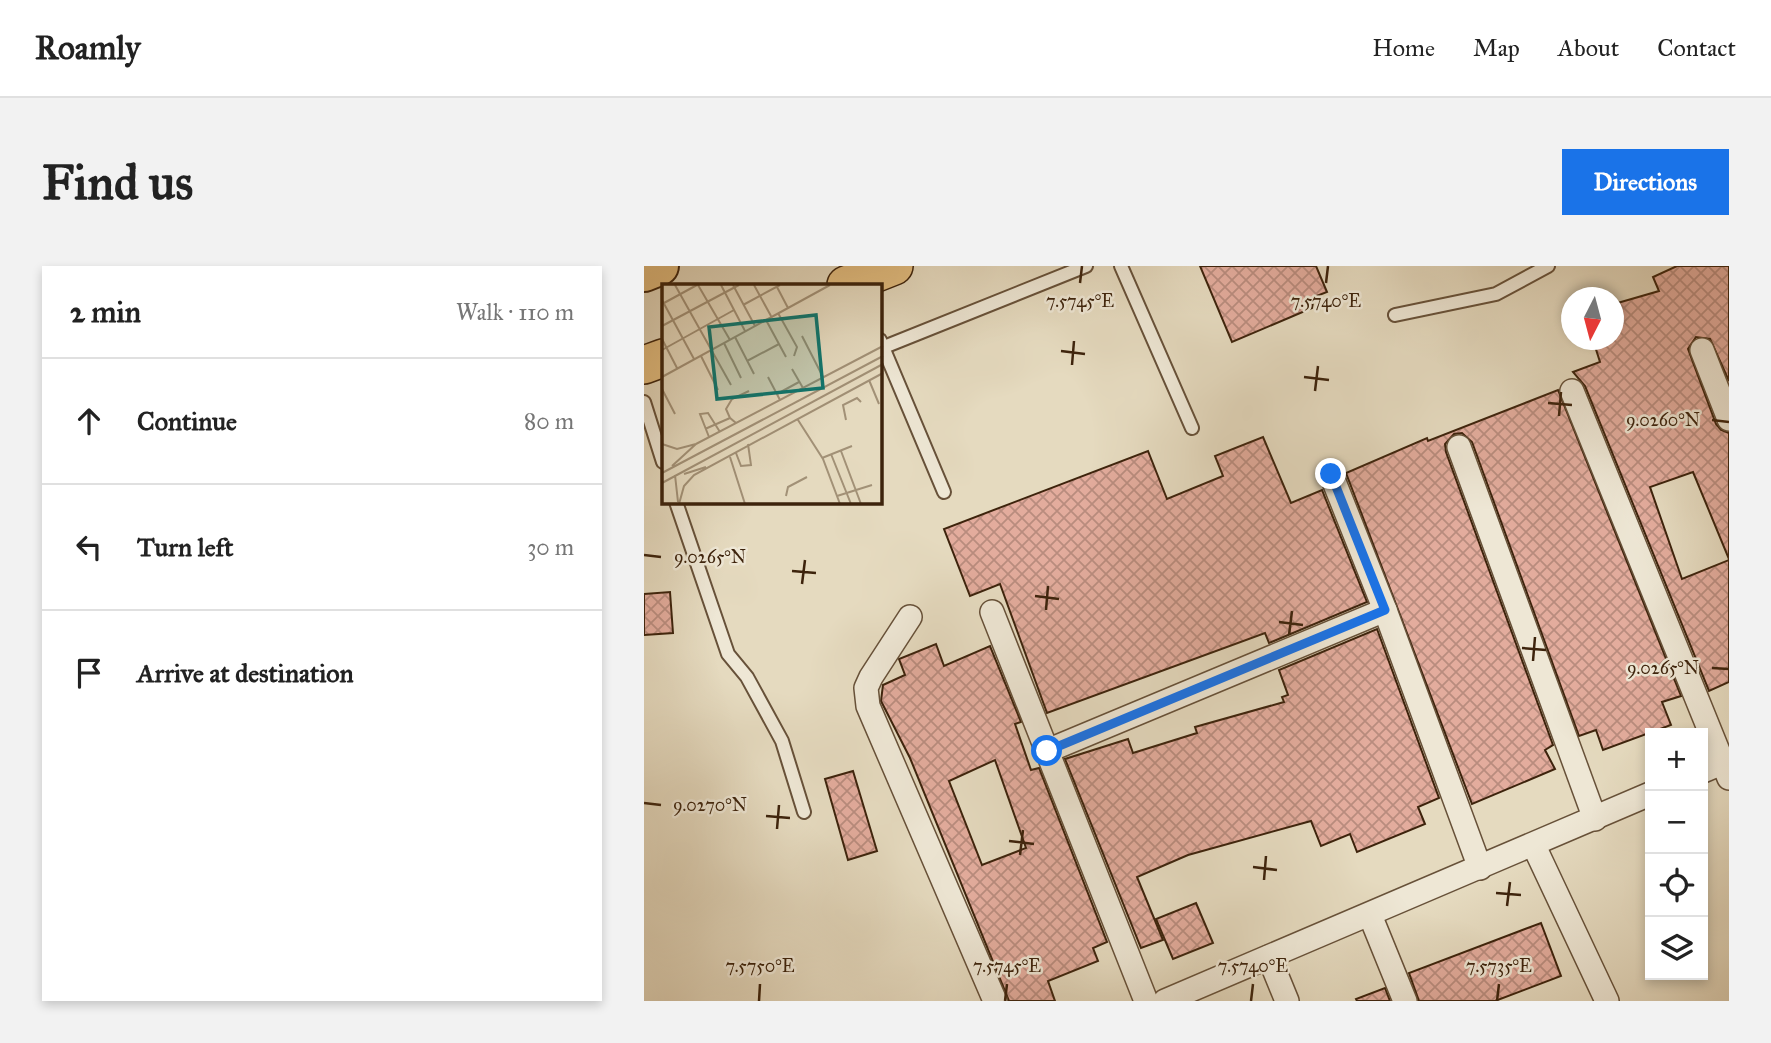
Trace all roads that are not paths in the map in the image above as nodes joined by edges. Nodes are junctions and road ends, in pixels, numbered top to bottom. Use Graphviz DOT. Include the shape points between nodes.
graph roads {
  1 [pos="659,266"];
  2 [pos="894,266"];
  3 [pos="1086,266"];
  4 [pos="1121,266"];
  5 [pos="1548,266"];
  6 [pos="644,272"];
  7 [pos="852,284"];
  8 [pos="1395,315"];
  9 [pos="882,343"];
  10 [pos="1702,349"];
  11 [pos="662,358"];
  12 [pos="644,365"];
  13 [pos="1572,391"];
  14 [pos="644,402"];
  15 [pos="1729,419"];
  16 [pos="1192,428"];
  17 [pos="1459,447"];
  18 [pos="662,459"];
  19 [pos="1331,474"];
  20 [pos="944,492"];
  21 [pos="677,504"];
  22 [pos="1385,610"];
  23 [pos="992,612"];
  24 [pos="910,618"];
  25 [pos="1047,751"];
  26 [pos="1721,768"];
  27 [pos="1645,796"];
  28 [pos="804,812"];
  29 [pos="1595,819"];
  30 [pos="1534,846"];
  31 [pos="1480,868"];
  32 [pos="1370,915"];
  33 [pos="1269,957"];
  34 [pos="995,1001"];
  35 [pos="1146,1001"];
  36 [pos="1165,1001"];
  37 [pos="1287,1001"];
  38 [pos="1405,1001"];
  39 [pos="1606,1001"];
  1 -- 6 [label="highway"];
  2 -- 7 [label="main road"];
  3 -- 9 [label="lane"];
  4 -- 16 [label="lane"];
  5 -- 8 [label="lane" via="1496,294"];
  9 -- 20 [label="lane"];
  10 -- 15 [label="street"];
  11 -- 12 [label="main road"];
  13 -- 26 [label="street"];
  14 -- 18 [label="lane"];
  17 -- 29 [label="street"];
  19 -- 22 [label="street"];
  21 -- 28 [label="lane" via="728,654 747,677 782,741"];
  22 -- 25 [label="street"];
  22 -- 31 [label="street"];
  23 -- 25 [label="street"];
  24 -- 34 [label="street" via="871,677 866,688 868,706"];
  25 -- 35 [label="street"];
  27 -- 29 [label="street"];
  29 -- 30 [label="street"];
  30 -- 31 [label="street"];
  30 -- 39 [label="street"];
  31 -- 32 [label="street"];
  32 -- 33 [label="street"];
  32 -- 38 [label="street"];
  33 -- 36 [label="street"];
  33 -- 37 [label="street"];
}
